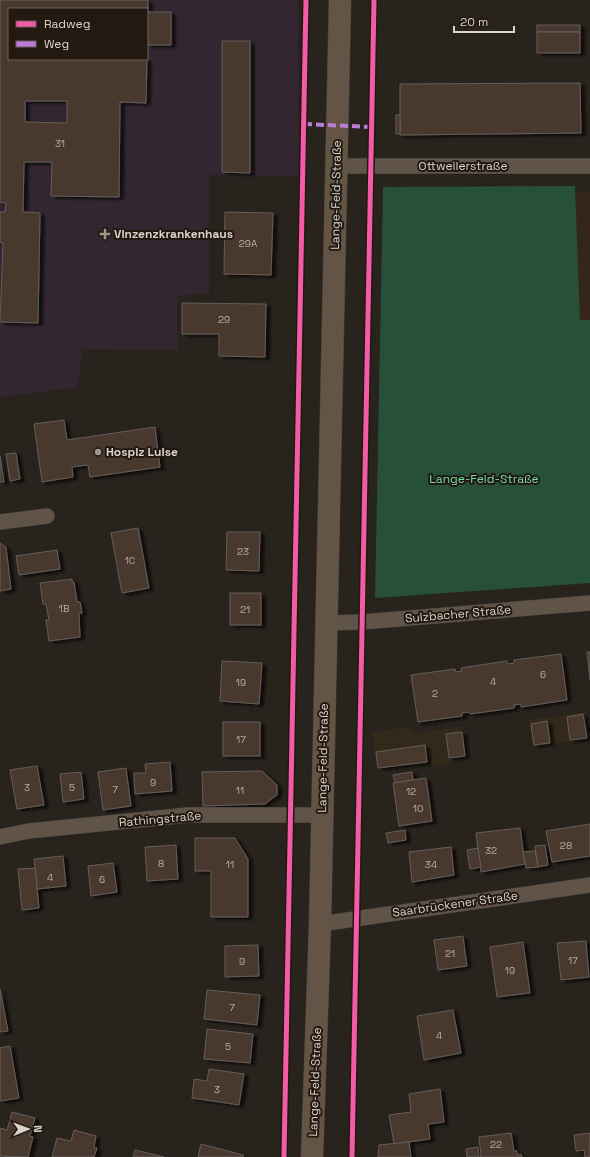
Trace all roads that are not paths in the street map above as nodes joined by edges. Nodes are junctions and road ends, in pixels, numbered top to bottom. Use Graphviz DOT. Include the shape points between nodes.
graph roads {
  1 [pos="340,0"];
  2 [pos="336,166"];
  3 [pos="590,166"];
  4 [pos="47,516"];
  5 [pos="0,522"];
  6 [pos="590,603"];
  7 [pos="327,623"];
  8 [pos="322,815"];
  9 [pos="0,837"];
  10 [pos="590,885"];
  11 [pos="320,924"];
  12 [pos="312,1157"];
  1 -- 2 [label="street, Lange-Feld-Straße"];
  2 -- 3 [label="street, Ottweilerstraße"];
  2 -- 7 [label="street, Lange-Feld-Straße"];
  4 -- 5 [label="street"];
  6 -- 7 [label="street, Sulzbacher Straße"];
  7 -- 8 [label="street, Lange-Feld-Straße"];
  8 -- 9 [label="street, Rathingstraße" via="188,815 29,831"];
  8 -- 11 [label="street, Lange-Feld-Straße"];
  10 -- 11 [label="street, Saarbrückener Straße"];
  11 -- 12 [label="street, Lange-Feld-Straße"];
}
